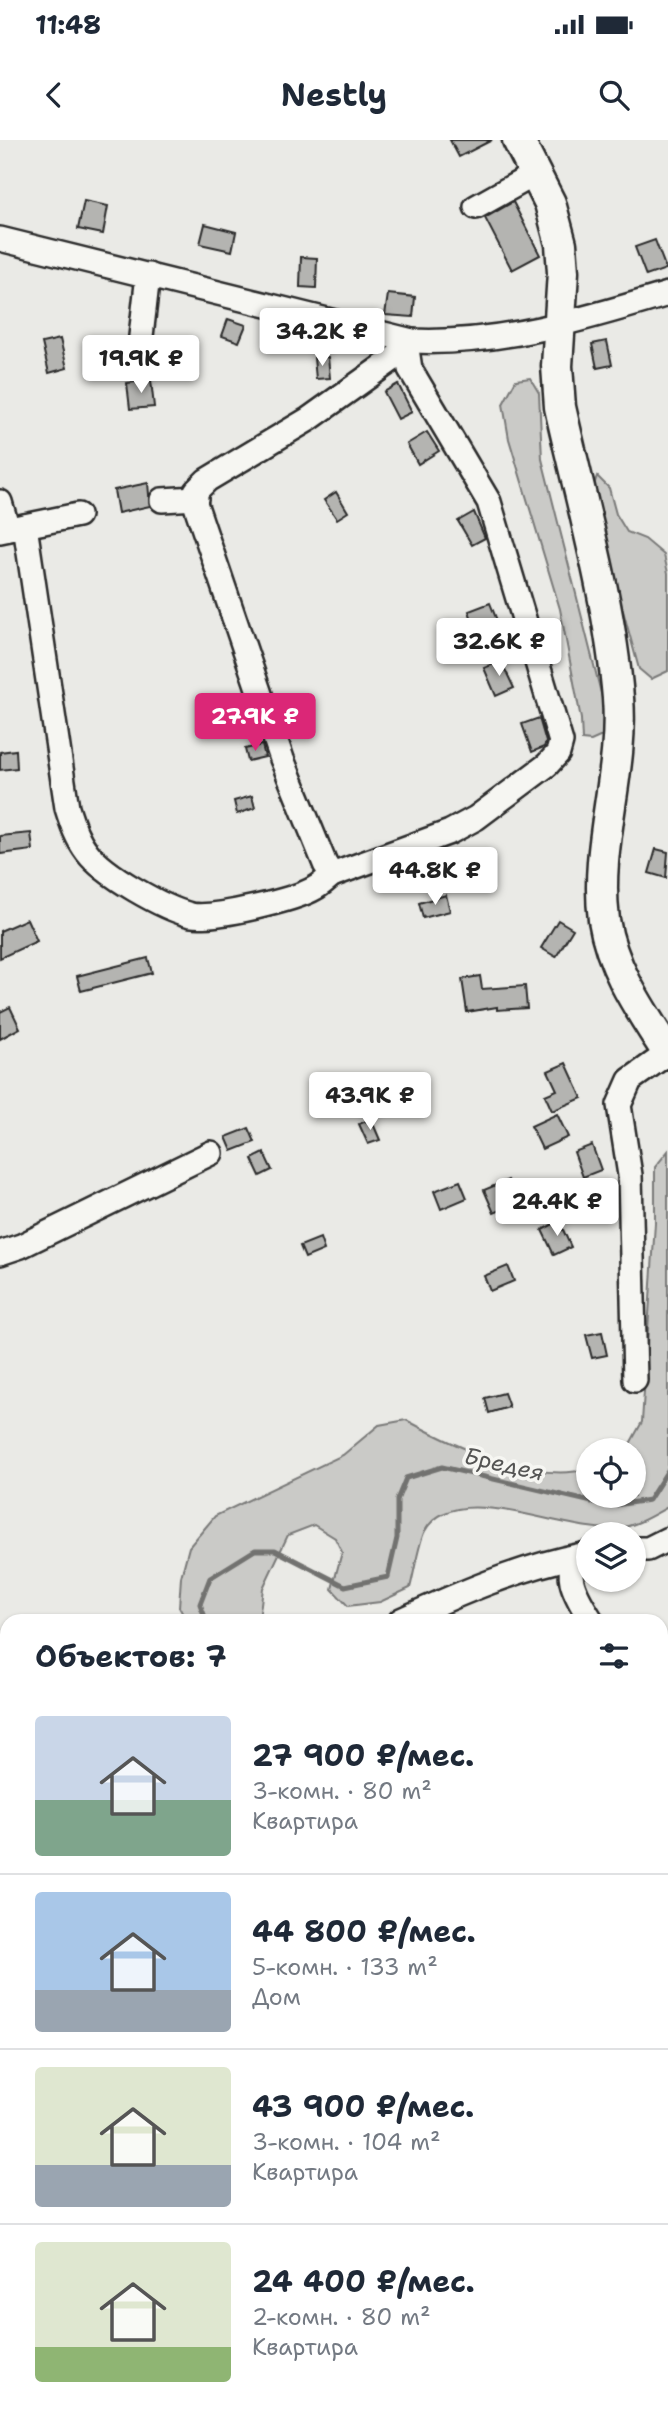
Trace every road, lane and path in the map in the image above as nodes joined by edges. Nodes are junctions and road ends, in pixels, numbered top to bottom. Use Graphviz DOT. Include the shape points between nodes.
graph roads {
  1 [pos="518,140"];
  2 [pos="535,174"];
  3 [pos="476,207"];
  4 [pos="0,239"];
  5 [pos="148,275"];
  6 [pos="668,294"];
  7 [pos="557,327"];
  8 [pos="140,345"];
  9 [pos="410,345"];
  10 [pos="195,498"];
  11 [pos="162,500"];
  12 [pos="0,502"];
  13 [pos="78,515"];
  14 [pos="11,529"];
  15 [pos="332,875"];
  16 [pos="668,1053"];
  17 [pos="211,1153"];
  18 [pos="0,1253"];
  19 [pos="635,1380"];
  20 [pos="668,1539"];
  21 [pos="646,1549"];
  22 [pos="576,1556"];
  23 [pos="576,1563"];
  24 [pos="414,1614"];
  25 [pos="588,1614"];
  1 -- 2 [label="main road"];
  2 -- 3 [label="street"];
  2 -- 7 [label="main road" via="550,203 561,244"];
  4 -- 5 [label="street"];
  5 -- 8 [label="street"];
  5 -- 9 [label="street"];
  6 -- 7 [label="street"];
  7 -- 9 [label="street"];
  7 -- 16 [label="main road" via="560,407 614,655 618,702 618,750 602,889 604,922 628,988"];
  9 -- 10 [label="street" via="309,419 207,480"];
  9 -- 15 [label="street" via="410,369 418,385 489,502 561,742 547,765 476,818"];
  10 -- 11 [label="street"];
  10 -- 15 [label="street" via="282,759"];
  12 -- 14 [label="street"];
  13 -- 14 [label="street"];
  14 -- 15 [label="street" via="67,808 88,854 108,872 194,915 219,915 300,895"];
  16 -- 19 [label="street" via="630,1080 620,1105 630,1175"];
  17 -- 18 [label="street"];
  20 -- 21 [label="street"];
  22 -- 24 [label="street"];
  23 -- 25 [label="street" via="570,1578"];
}
